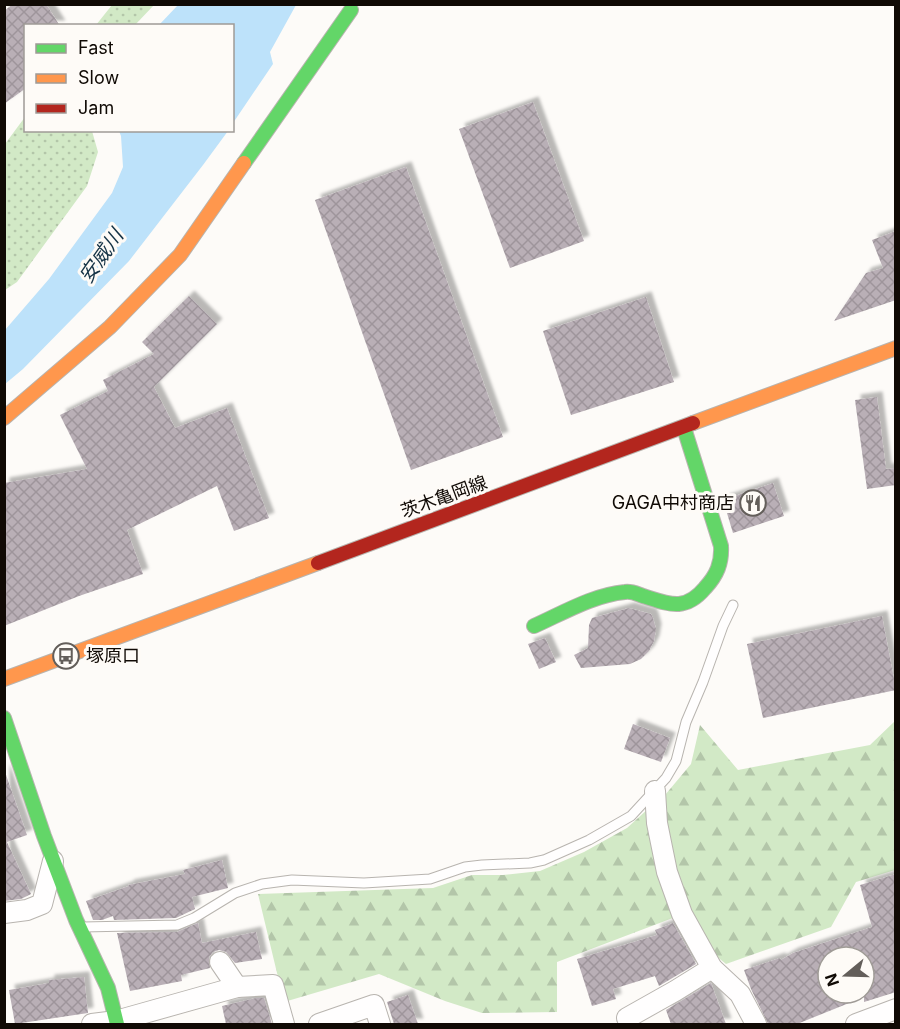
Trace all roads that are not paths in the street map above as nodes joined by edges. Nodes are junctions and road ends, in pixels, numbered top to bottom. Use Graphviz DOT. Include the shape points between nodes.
graph roads {
  1 [pos="351,10"];
  2 [pos="896,348"];
  3 [pos="4,418"];
  4 [pos="684,428"];
  5 [pos="734,605"];
  6 [pos="534,626"];
  7 [pos="4,679"];
  8 [pos="4,718"];
  9 [pos="655,791"];
  10 [pos="53,861"];
  11 [pos="4,913"];
  12 [pos="80,927"];
  13 [pos="220,962"];
  14 [pos="712,968"];
  15 [pos="237,987"];
  16 [pos="896,1009"];
  17 [pos="627,1018"];
  18 [pos="116,1023"];
  19 [pos="93,1024"];
  20 [pos="284,1024"];
  21 [pos="319,1024"];
  22 [pos="380,1024"];
  23 [pos="756,1024"];
  24 [pos="856,1024"];
  1 -- 3 [label="street" via="180,255 110,327"];
  2 -- 4 [label="street, 茨木亀岡線"];
  4 -- 6 [label="street" via="721,546 719,570 696,601 681,606 628,591"];
  4 -- 7 [label="street, 茨木亀岡線"];
  5 -- 9 [label="lane" via="686,722 676,761"];
  8 -- 10 [label="street"];
  9 -- 12 [label="lane" via="631,816 544,860 465,867 430,879 364,883 292,880 247,888 177,925"];
  9 -- 14 [label="street" via="667,872 682,914"];
  10 -- 11 [label="street" via="42,904"];
  10 -- 12 [label="street"];
  12 -- 18 [label="street" via="108,988"];
  13 -- 15 [label="street"];
  14 -- 17 [label="street"];
  14 -- 23 [label="street" via="740,994"];
  15 -- 18 [label="street"];
  15 -- 20 [label="street" via="273,985"];
  16 -- 24 [label="street"];
  18 -- 19 [label="street"];
  21 -- 22 [label="street" via="374,1005"];
}
